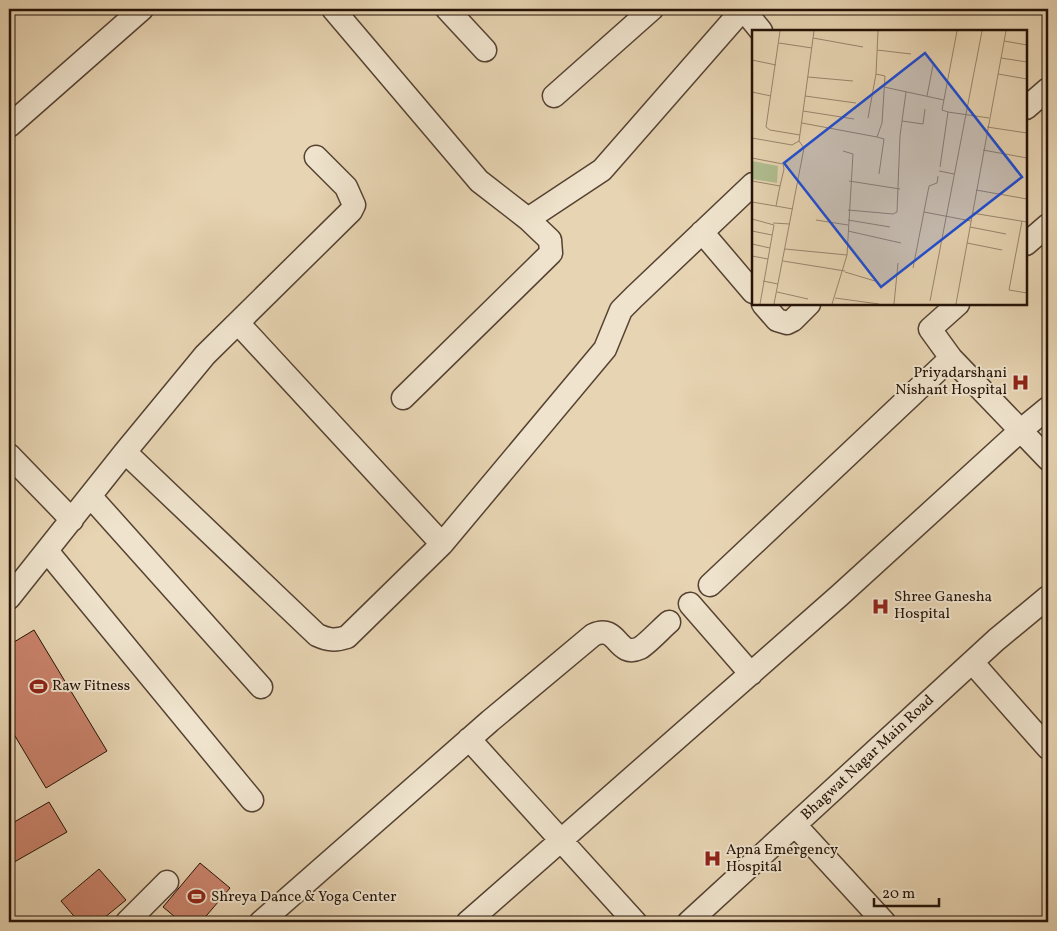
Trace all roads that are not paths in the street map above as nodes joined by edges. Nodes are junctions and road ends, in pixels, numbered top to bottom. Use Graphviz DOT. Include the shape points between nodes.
graph roads {
  1 [pos="142,9"];
  2 [pos="333,9"];
  3 [pos="447,9"];
  4 [pos="652,9"];
  5 [pos="743,9"];
  6 [pos="760,30"];
  7 [pos="485,50"];
  8 [pos="1048,89"];
  9 [pos="554,96"];
  10 [pos="1027,107"];
  11 [pos="9,126"];
  12 [pos="316,157"];
  13 [pos="752,185"];
  14 [pos="528,220"];
  15 [pos="1048,225"];
  16 [pos="702,232"];
  17 [pos="1027,243"];
  18 [pos="752,291"];
  19 [pos="764,305"];
  20 [pos="808,305"];
  21 [pos="957,305"];
  22 [pos="238,323"];
  23 [pos="951,358"];
  24 [pos="403,398"];
  25 [pos="1048,408"];
  26 [pos="1021,430"];
  27 [pos="125,452"];
  28 [pos="9,455"];
  29 [pos="1048,459"];
  30 [pos="91,497"];
  31 [pos="72,520"];
  32 [pos="442,544"];
  33 [pos="47,551"];
  34 [pos="710,585"];
  35 [pos="1048,597"];
  36 [pos="9,598"];
  37 [pos="690,604"];
  38 [pos="669,622"];
  39 [pos="972,662"];
  40 [pos="751,674"];
  41 [pos="261,687"];
  42 [pos="469,739"];
  43 [pos="1048,748"];
  44 [pos="252,800"];
  45 [pos="795,825"];
  46 [pos="561,841"];
  47 [pos="167,882"];
  48 [pos="694,920"];
  49 [pos="127,922"];
  50 [pos="261,922"];
  51 [pos="468,922"];
  52 [pos="635,922"];
  53 [pos="884,922"];
  1 -- 11 [label="street"];
  2 -- 14 [label="street" via="479,181"];
  3 -- 7 [label="street"];
  4 -- 9 [label="street"];
  5 -- 6 [label="street"];
  5 -- 14 [label="street" via="602,170"];
  8 -- 10 [label="street"];
  12 -- 22 [label="street" via="346,187 354,205"];
  13 -- 16 [label="street"];
  14 -- 24 [label="street" via="550,240 551,253"];
  15 -- 17 [label="street"];
  16 -- 18 [label="street"];
  16 -- 32 [label="street" via="621,310 605,349"];
  19 -- 20 [label="street" via="777,320 787,323"];
  21 -- 23 [label="street" via="930,329"];
  22 -- 27 [label="street" via="205,356"];
  22 -- 32 [label="street"];
  23 -- 26 [label="street"];
  23 -- 34 [label="street"];
  25 -- 26 [label="street"];
  26 -- 29 [label="street"];
  26 -- 40 [label="street"];
  27 -- 30 [label="street"];
  27 -- 32 [label="street" via="317,635 326,639 346,637"];
  28 -- 31 [label="street"];
  30 -- 31 [label="street"];
  30 -- 41 [label="street"];
  31 -- 33 [label="street"];
  33 -- 36 [label="street"];
  33 -- 44 [label="street"];
  35 -- 39 [label="street, Bhagwat Nagar Main Road"];
  37 -- 40 [label="street"];
  38 -- 42 [label="street" via="640,648 622,647 608,632 593,635"];
  39 -- 43 [label="street"];
  39 -- 45 [label="street, Bhagwat Nagar Main Road"];
  40 -- 46 [label="street"];
  42 -- 46 [label="street"];
  42 -- 50 [label="street"];
  45 -- 48 [label="street, Bhagwat Nagar Main Road"];
  45 -- 53 [label="street"];
  46 -- 51 [label="street"];
  46 -- 52 [label="street"];
  47 -- 49 [label="street"];
}
